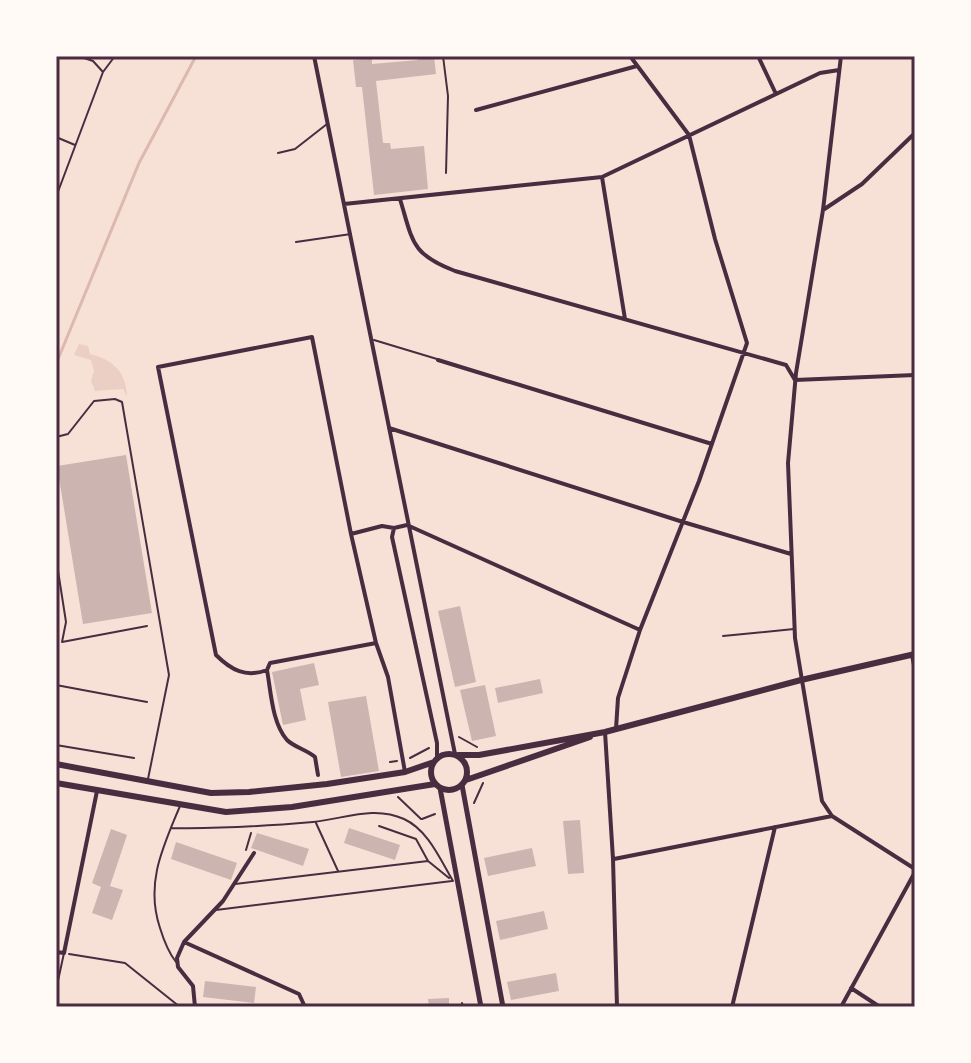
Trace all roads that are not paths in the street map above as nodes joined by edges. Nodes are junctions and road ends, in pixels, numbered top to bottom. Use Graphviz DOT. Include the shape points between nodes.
graph roads {
  1 [pos="78,56"];
  2 [pos="115,56"];
  3 [pos="443,56"];
  4 [pos="630,56"];
  5 [pos="758,56"];
  6 [pos="841,56"];
  7 [pos="316,57"];
  8 [pos="637,66"];
  9 [pos="839,70"];
  10 [pos="103,72"];
  11 [pos="776,94"];
  12 [pos="476,110"];
  13 [pos="329,123"];
  14 [pos="915,133"];
  15 [pos="689,135"];
  16 [pos="56,137"];
  17 [pos="76,145"];
  18 [pos="278,153"];
  19 [pos="446,173"];
  20 [pos="602,177"];
  21 [pos="56,197"];
  22 [pos="400,199"];
  23 [pos="344,204"];
  24 [pos="823,210"];
  25 [pos="351,234"];
  26 [pos="296,242"];
  27 [pos="625,319"];
  28 [pos="372,339"];
  29 [pos="744,354"];
  30 [pos="438,360"];
  31 [pos="915,375"];
  32 [pos="795,380"];
  33 [pos="389,428"];
  34 [pos="56,437"];
  35 [pos="712,444"];
  36 [pos="683,522"];
  37 [pos="407,525"];
  38 [pos="394,528"];
  39 [pos="351,534"];
  40 [pos="791,554"];
  41 [pos="56,558"];
  42 [pos="147,626"];
  43 [pos="795,629"];
  44 [pos="640,630"];
  45 [pos="723,636"];
  46 [pos="376,643"];
  47 [pos="914,654"];
  48 [pos="267,670"];
  49 [pos="915,670"];
  50 [pos="801,680"];
  51 [pos="56,685"];
  52 [pos="147,702"];
  53 [pos="616,729"];
  54 [pos="605,732"];
  55 [pos="56,745"];
  56 [pos="456,755"];
  57 [pos="134,758"];
  58 [pos="435,760"];
  59 [pos="56,764"];
  60 [pos="405,772"];
  61 [pos="318,775"];
  62 [pos="147,781"];
  63 [pos="464,782"];
  64 [pos="56,783"];
  65 [pos="438,786"];
  66 [pos="97,791"];
  67 [pos="180,805"];
  68 [pos="832,816"];
  69 [pos="315,822"];
  70 [pos="379,826"];
  71 [pos="775,827"];
  72 [pos="171,828"];
  73 [pos="254,853"];
  74 [pos="613,859"];
  75 [pos="428,861"];
  76 [pos="915,870"];
  77 [pos="338,872"];
  78 [pos="455,881"];
  79 [pos="233,884"];
  80 [pos="215,911"];
  81 [pos="184,942"];
  82 [pos="56,952"];
  83 [pos="64,953"];
  84 [pos="177,963"];
  85 [pos="851,988"];
  86 [pos="56,990"];
  87 [pos="195,1007"];
  88 [pos="305,1007"];
  89 [pos="481,1007"];
  90 [pos="503,1007"];
  91 [pos="617,1007"];
  92 [pos="732,1007"];
  93 [pos="841,1007"];
  94 [pos="880,1007"];
  1 -- 10 [label="lane"];
  2 -- 10 [label="lane"];
  3 -- 19 [label="lane"];
  4 -- 8 [label="street"];
  5 -- 11 [label="street"];
  6 -- 9 [label="street"];
  7 -- 13 [label="street"];
  8 -- 12 [label="street"];
  8 -- 15 [label="street"];
  9 -- 11 [label="street"];
  9 -- 24 [label="street"];
  10 -- 17 [label="lane"];
  11 -- 15 [label="street"];
  13 -- 18 [label="lane" via="295,149"];
  13 -- 23 [label="street"];
  14 -- 24 [label="street" via="862,184"];
  15 -- 20 [label="street"];
  15 -- 29 [label="street" via="747,343"];
  16 -- 17 [label="lane"];
  17 -- 21 [label="lane"];
  20 -- 22 [label="street"];
  20 -- 27 [label="street"];
  22 -- 23 [label="street"];
  22 -- 27 [label="street" via="411,236 432,262"];
  23 -- 25 [label="street"];
  24 -- 32 [label="street"];
  25 -- 26 [label="lane"];
  25 -- 28 [label="street"];
  27 -- 29 [label="street"];
  28 -- 30 [label="lane"];
  28 -- 33 [label="street"];
  29 -- 32 [label="street" via="786,365"];
  29 -- 35 [label="street"];
  30 -- 35 [label="street"];
  31 -- 32 [label="street"];
  32 -- 40 [label="street" via="788,463"];
  33 -- 36 [label="street"];
  33 -- 37 [label="street"];
  34 -- 62 [label="lane" via="68,434 94,401 122,402 169,675"];
  35 -- 36 [label="street"];
  36 -- 40 [label="street"];
  36 -- 44 [label="street"];
  37 -- 38 [label="street"];
  37 -- 44 [label="street"];
  37 -- 56 [label="street"];
  38 -- 39 [label="street"];
  38 -- 58 [label="street" via="437,743"];
  39 -- 46 [label="street"];
  39 -- 48 [label="street" via="312,337 158,367 216,655 238,673"];
  40 -- 43 [label="street"];
  41 -- 42 [label="lane" via="66,622 62,642"];
  43 -- 45 [label="lane"];
  43 -- 50 [label="street"];
  44 -- 53 [label="street" via="618,698"];
  46 -- 48 [label="street" via="270,663"];
  46 -- 60 [label="street" via="388,677"];
  47 -- 49 [label="street"];
  47 -- 50 [label="main road"];
  48 -- 61 [label="street" via="279,728 289,743 315,757"];
  50 -- 53 [label="main road"];
  50 -- 68 [label="street" via="822,801"];
  51 -- 52 [label="lane"];
  53 -- 54 [label="main road"];
  54 -- 56 [label="main road"];
  54 -- 63 [label="main road"];
  54 -- 74 [label="street"];
  55 -- 57 [label="lane"];
  56 -- 58 [label="main road" via="447,753"];
  56 -- 63 [label="main road" via="468,769"];
  58 -- 60 [label="main road"];
  58 -- 65 [label="main road" via="431,773"];
  59 -- 62 [label="main road"];
  60 -- 62 [label="main road" via="249,792 211,793"];
  63 -- 65 [label="main road" via="452,790"];
  63 -- 90 [label="street"];
  64 -- 66 [label="main road"];
  65 -- 67 [label="main road" via="254,811"];
  65 -- 78 [label="street"];
  66 -- 67 [label="main road"];
  66 -- 83 [label="street"];
  67 -- 72 [label="lane"];
  68 -- 71 [label="street"];
  68 -- 76 [label="street"];
  69 -- 72 [label="lane"];
  69 -- 77 [label="lane"];
  69 -- 78 [label="lane" via="379,811 410,823"];
  70 -- 75 [label="lane" via="416,839"];
  71 -- 74 [label="street"];
  71 -- 92 [label="street"];
  72 -- 84 [label="lane" via="156,864 153,896 164,942"];
  73 -- 79 [label="street"];
  74 -- 91 [label="street"];
  75 -- 77 [label="lane"];
  75 -- 78 [label="lane"];
  76 -- 85 [label="street"];
  77 -- 79 [label="lane"];
  78 -- 80 [label="lane"];
  78 -- 89 [label="street"];
  79 -- 80 [label="street"];
  80 -- 81 [label="street"];
  81 -- 84 [label="street"];
  81 -- 88 [label="street" via="299,994"];
  82 -- 83 [label="street"];
  83 -- 86 [label="lane"];
  84 -- 87 [label="street" via="192,984"];
  85 -- 93 [label="street"];
  85 -- 94 [label="street"];
}
